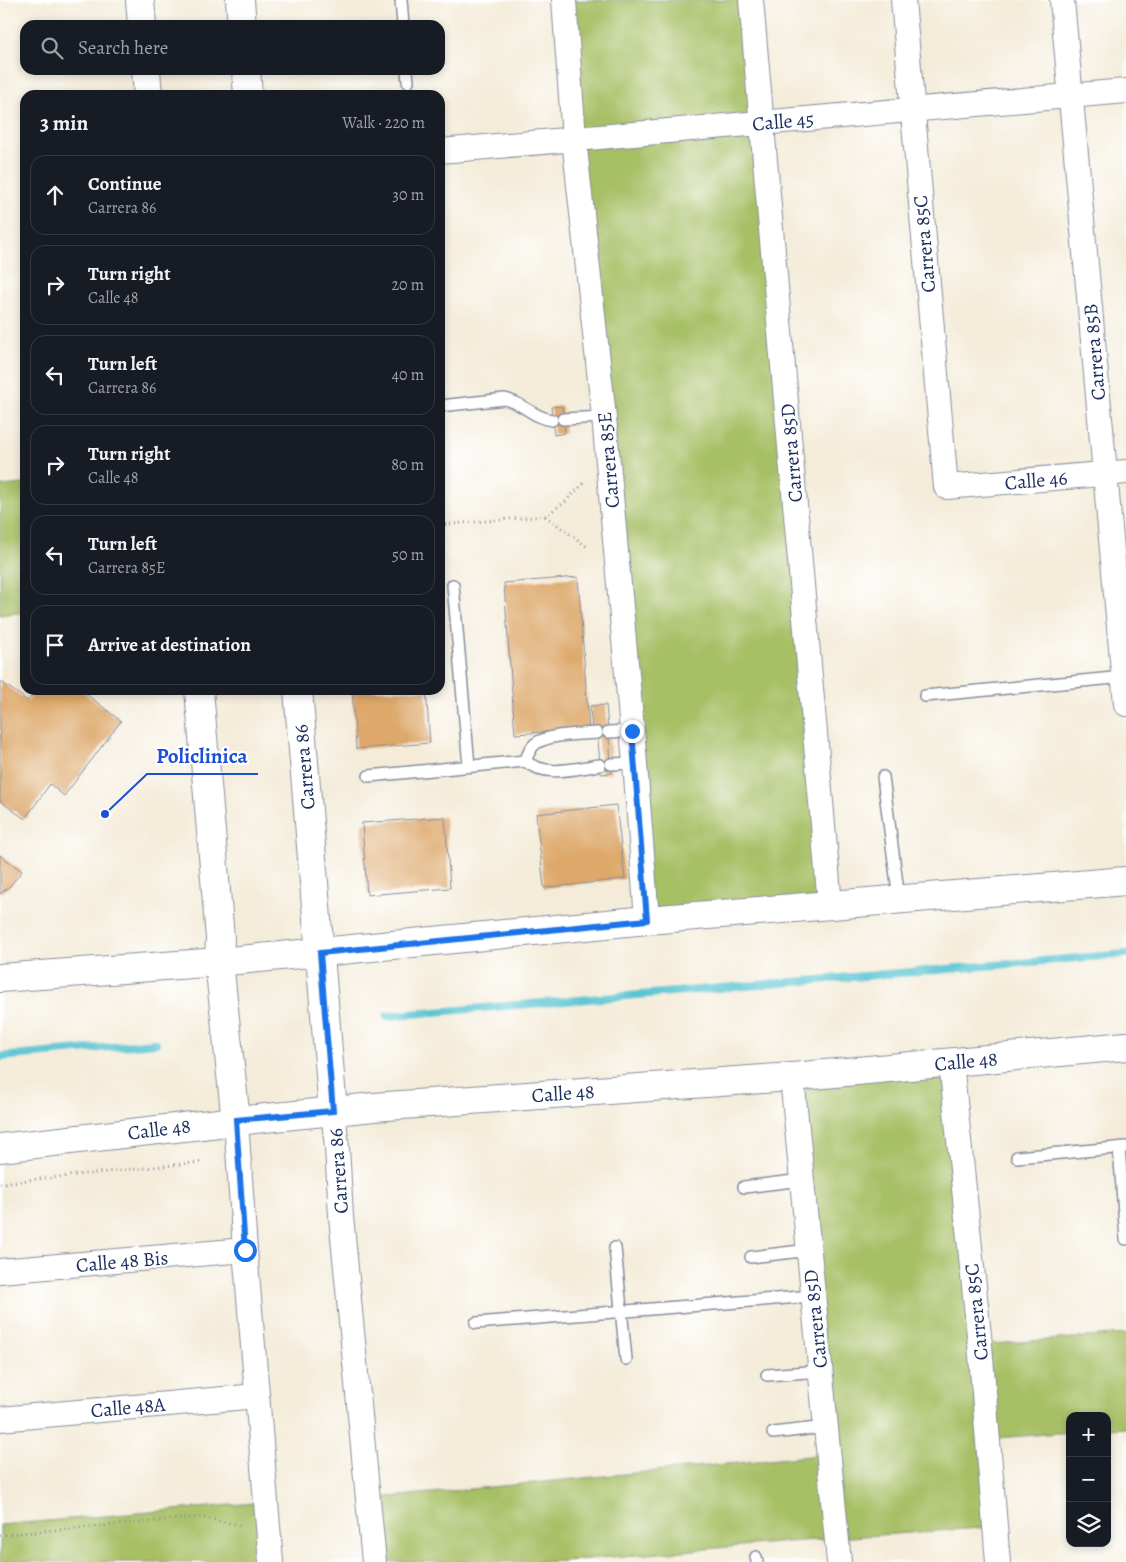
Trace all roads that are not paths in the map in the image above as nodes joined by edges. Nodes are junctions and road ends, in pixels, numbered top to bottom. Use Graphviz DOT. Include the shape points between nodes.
graph roads {
  1 [pos="140,0"];
  2 [pos="240,0"];
  3 [pos="401,0"];
  4 [pos="564,0"];
  5 [pos="752,0"];
  6 [pos="903,0"];
  7 [pos="1062,0"];
  8 [pos="142,20"];
  9 [pos="242,20"];
  10 [pos="403,20"];
  11 [pos="146,75"];
  12 [pos="246,75"];
  13 [pos="148,90"];
  14 [pos="248,90"];
  15 [pos="1126,90"];
  16 [pos="1071,95"];
  17 [pos="913,109"];
  18 [pos="762,122"];
  19 [pos="574,139"];
  20 [pos="445,150"];
  21 [pos="445,405"];
  22 [pos="604,417"];
  23 [pos="1116,473"];
  24 [pos="946,487"];
  25 [pos="452,585"];
  26 [pos="1124,677"];
  27 [pos="198,695"];
  28 [pos="298,695"];
  29 [pos="925,696"];
  30 [pos="1126,704"];
  31 [pos="632,731"];
  32 [pos="525,760"];
  33 [pos="636,763"];
  34 [pos="469,766"];
  35 [pos="369,776"];
  36 [pos="883,777"];
  37 [pos="1126,881"];
  38 [pos="899,900"];
  39 [pos="830,905"];
  40 [pos="647,920"];
  41 [pos="320,953"];
  42 [pos="220,962"];
  43 [pos="0,978"];
  44 [pos="1126,1046"];
  45 [pos="951,1062"];
  46 [pos="792,1077"];
  47 [pos="333,1111"];
  48 [pos="236,1120"];
  49 [pos="1123,1147"];
  50 [pos="0,1148"];
  51 [pos="1016,1157"];
  52 [pos="802,1180"];
  53 [pos="744,1187"];
  54 [pos="1126,1239"];
  55 [pos="615,1248"];
  56 [pos="245,1250"];
  57 [pos="809,1250"];
  58 [pos="751,1257"];
  59 [pos="0,1271"];
  60 [pos="813,1296"];
  61 [pos="622,1311"];
  62 [pos="476,1323"];
  63 [pos="626,1358"];
  64 [pos="820,1371"];
  65 [pos="767,1375"];
  66 [pos="256,1396"];
  67 [pos="0,1419"];
  68 [pos="826,1427"];
  69 [pos="773,1433"];
  70 [pos="271,1562"];
  71 [pos="374,1562"];
  72 [pos="839,1562"];
  73 [pos="998,1562"];
  1 -- 8 [label="main road"];
  2 -- 9 [label="main road"];
  3 -- 10 [label="lane"];
  4 -- 19 [label="street, Carrera 85E"];
  5 -- 18 [label="street, Carrera 85D"];
  6 -- 17 [label="street, Carrera 85C"];
  7 -- 16 [label="street, Carrera 85B"];
  11 -- 13 [label="main road"];
  12 -- 14 [label="main road"];
  15 -- 16 [label="street, Calle 45"];
  16 -- 17 [label="street, Calle 45"];
  16 -- 23 [label="street, Carrera 85B"];
  17 -- 18 [label="street, Calle 45"];
  17 -- 24 [label="street, Carrera 85C"];
  18 -- 19 [label="street, Calle 45"];
  18 -- 39 [label="street, Carrera 85D"];
  19 -- 20 [label="street, Calle 45"];
  19 -- 22 [label="street, Carrera 85E"];
  21 -- 22 [label="lane" via="505,399 544,419"];
  22 -- 31 [label="street, Carrera 85E"];
  23 -- 24 [label="street, Calle 46"];
  23 -- 26 [label="street, Carrera 85B"];
  25 -- 34 [label="lane"];
  26 -- 29 [label="lane"];
  26 -- 30 [label="street, Carrera 85B"];
  27 -- 42 [label="main road"];
  28 -- 41 [label="main road, Carrera 86"];
  31 -- 32 [label="lane" via="549,738 534,745"];
  31 -- 33 [label="street, Carrera 85E"];
  32 -- 33 [label="lane" via="533,767 549,771"];
  32 -- 34 [label="lane"];
  33 -- 40 [label="street, Carrera 85E"];
  34 -- 35 [label="lane"];
  36 -- 38 [label="lane"];
  37 -- 38 [label="main road"];
  38 -- 39 [label="main road"];
  39 -- 40 [label="main road"];
  40 -- 41 [label="main road"];
  41 -- 42 [label="main road"];
  41 -- 47 [label="main road, Carrera 86"];
  42 -- 43 [label="main road"];
  42 -- 48 [label="main road"];
  44 -- 45 [label="main road, Calle 48"];
  45 -- 46 [label="main road, Calle 48"];
  45 -- 73 [label="street, Carrera 85C"];
  46 -- 47 [label="main road, Calle 48"];
  46 -- 52 [label="street, Carrera 85D"];
  47 -- 48 [label="main road, Calle 48"];
  47 -- 71 [label="street, Carrera 86"];
  48 -- 50 [label="main road, Calle 48"];
  48 -- 56 [label="street"];
  49 -- 51 [label="lane"];
  49 -- 54 [label="lane"];
  52 -- 53 [label="lane"];
  52 -- 57 [label="street, Carrera 85D"];
  55 -- 61 [label="lane"];
  56 -- 59 [label="street, Calle 48 Bis"];
  56 -- 66 [label="street"];
  57 -- 58 [label="lane"];
  57 -- 60 [label="street, Carrera 85D"];
  60 -- 61 [label="lane"];
  60 -- 64 [label="street, Carrera 85D"];
  61 -- 62 [label="lane"];
  61 -- 63 [label="lane"];
  64 -- 65 [label="lane"];
  64 -- 68 [label="street, Carrera 85D"];
  66 -- 67 [label="street, Calle 48A"];
  66 -- 70 [label="street"];
  68 -- 69 [label="lane"];
  68 -- 72 [label="street, Carrera 85D"];
}
